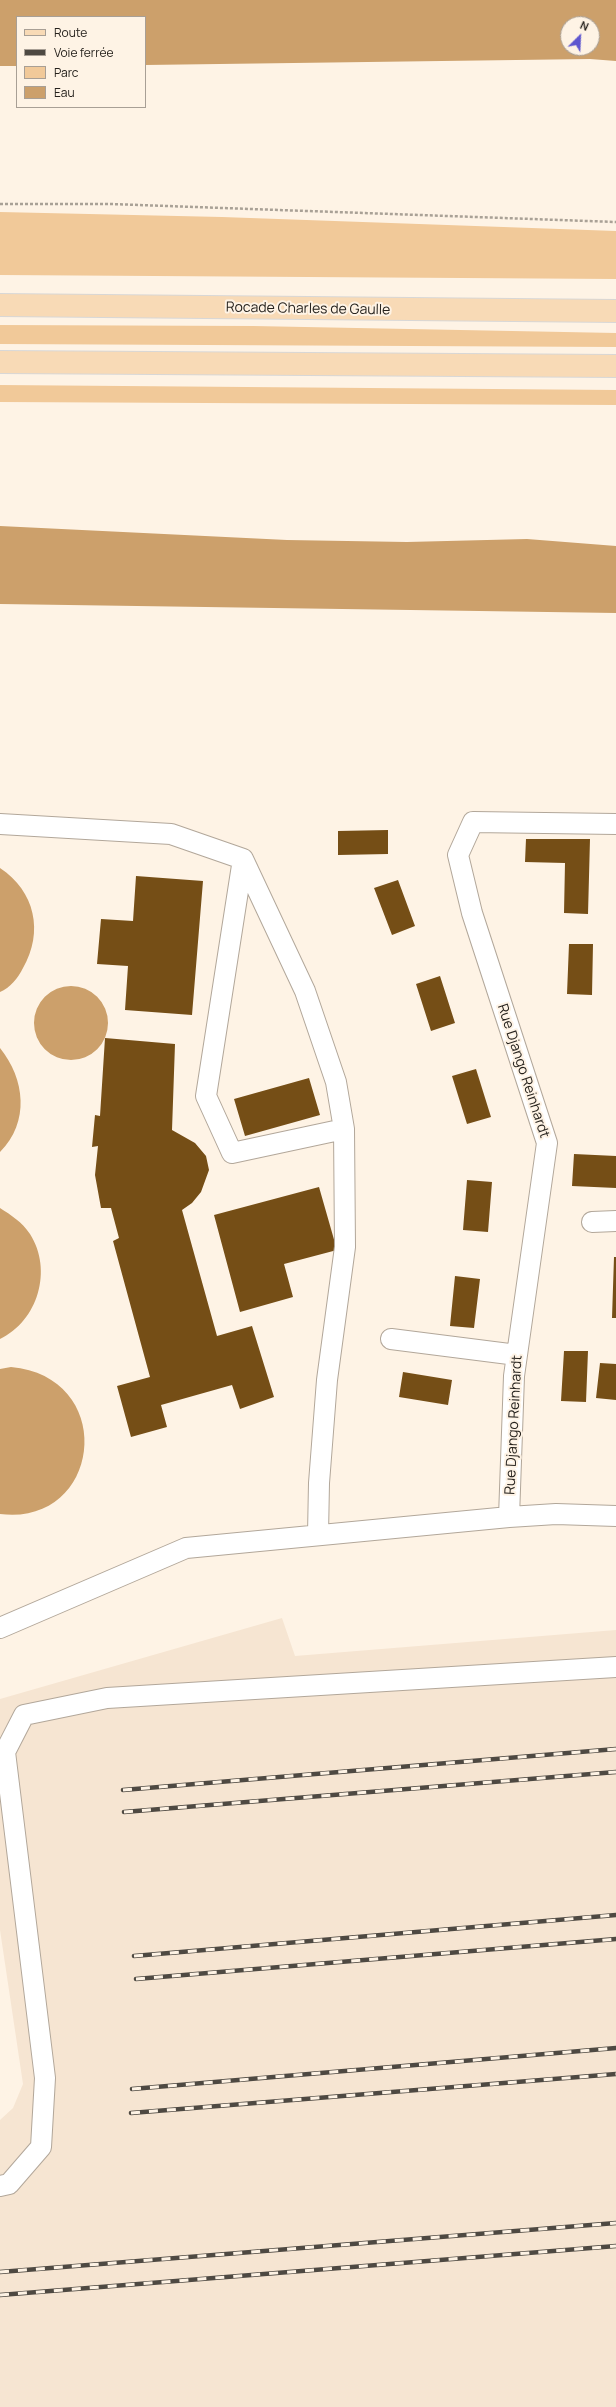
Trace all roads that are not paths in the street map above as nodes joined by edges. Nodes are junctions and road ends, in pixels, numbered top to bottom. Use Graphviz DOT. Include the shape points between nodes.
graph roads {
  1 [pos="0,305"];
  2 [pos="616,311"];
  3 [pos="0,362"];
  4 [pos="616,366"];
  5 [pos="0,824"];
  6 [pos="616,824"];
  7 [pos="243,859"];
  8 [pos="344,1129"];
  9 [pos="616,1221"];
  10 [pos="592,1222"];
  11 [pos="392,1339"];
  12 [pos="517,1355"];
  13 [pos="616,1516"];
  14 [pos="509,1517"];
  15 [pos="318,1534"];
  16 [pos="0,1628"];
  17 [pos="616,1667"];
  18 [pos="0,2186"];
  1 -- 2 [label="main road, Rocade Charles de Gaulle"];
  3 -- 4 [label="main road"];
  5 -- 7 [label="lane" via="171,834"];
  6 -- 12 [label="lane, Rue Django Reinhardt" via="473,822 458,855 472,912 547,1143"];
  7 -- 8 [label="lane" via="305,991 336,1082"];
  7 -- 8 [label="lane" via="206,1096 232,1153"];
  8 -- 15 [label="lane" via="345,1247 328,1380 319,1483"];
  9 -- 10 [label="lane"];
  11 -- 12 [label="lane"];
  12 -- 14 [label="lane, Rue Django Reinhardt"];
  13 -- 14 [label="lane" via="556,1514"];
  14 -- 15 [label="lane"];
  15 -- 16 [label="lane" via="186,1548"];
  17 -- 18 [label="lane" via="107,1698 24,1714 5,1752 45,2078 41,2147 9,2184"];
}
